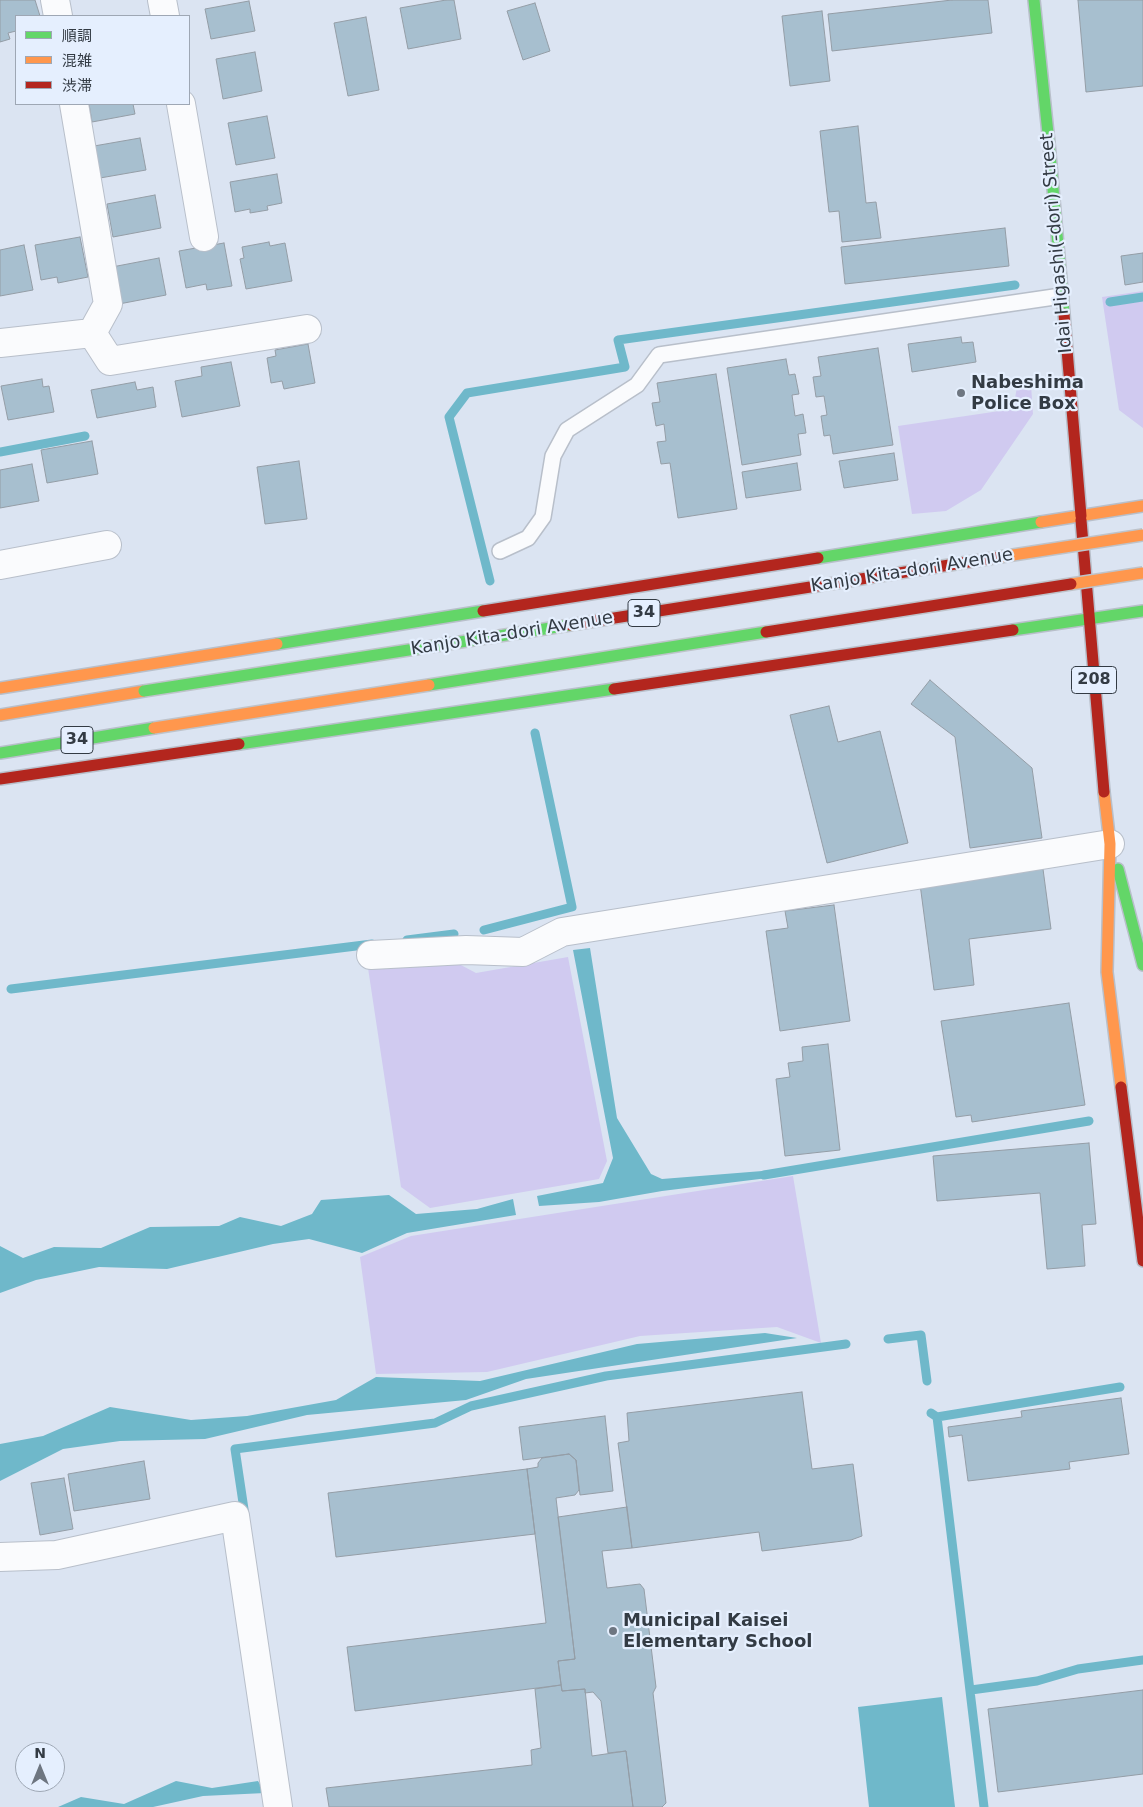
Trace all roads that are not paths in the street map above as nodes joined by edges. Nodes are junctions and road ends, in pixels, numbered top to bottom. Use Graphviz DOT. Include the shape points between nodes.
graph roads {
  1 [pos="55,0"];
  2 [pos="162,0"];
  3 [pos="1034,0"];
  4 [pos="58,15"];
  5 [pos="165,15"];
  6 [pos="74,105"];
  7 [pos="180,105"];
  8 [pos="204,236"];
  9 [pos="1061,296"];
  10 [pos="307,329"];
  11 [pos="92,333"];
  12 [pos="0,343"];
  13 [pos="1143,506"];
  14 [pos="1081,516"];
  15 [pos="1143,535"];
  16 [pos="107,545"];
  17 [pos="500,551"];
  18 [pos="0,565"];
  19 [pos="1143,574"];
  20 [pos="1143,611"];
  21 [pos="1089,620"];
  22 [pos="0,688"];
  23 [pos="0,714"];
  24 [pos="0,753"];
  25 [pos="0,779"];
  26 [pos="1110,844"];
  27 [pos="371,955"];
  28 [pos="1143,965"];
  29 [pos="1143,1261"];
  30 [pos="0,1557"];
  31 [pos="278,1807"];
  1 -- 4 [label="street"];
  2 -- 5 [label="street"];
  3 -- 9 [label="main road, Idai Higashi(-dori) Street"];
  6 -- 11 [label="street" via="108,304"];
  7 -- 8 [label="street"];
  9 -- 14 [label="main road, Idai Higashi(-dori) Street"];
  9 -- 17 [label="lane" via="659,355 637,384 567,430 553,456 544,517 528,538"];
  10 -- 11 [label="street" via="110,361"];
  11 -- 12 [label="street"];
  13 -- 14 [label="main road"];
  14 -- 21 [label="main road, 208"];
  14 -- 22 [label="main road"];
  15 -- 23 [label="main road, Kanjo Kita-dori Avenue / 34, bridge"];
  16 -- 18 [label="street"];
  19 -- 24 [label="main road, 34, bridge"];
  20 -- 21 [label="main road"];
  21 -- 25 [label="main road"];
  21 -- 26 [label="main road, 208"];
  26 -- 27 [label="street" via="562,932 524,952 466,950"];
  26 -- 28 [label="main road, 208"];
  26 -- 29 [label="main road, 208" via="1107,972"];
  30 -- 31 [label="street" via="57,1555 235,1516"];
}
